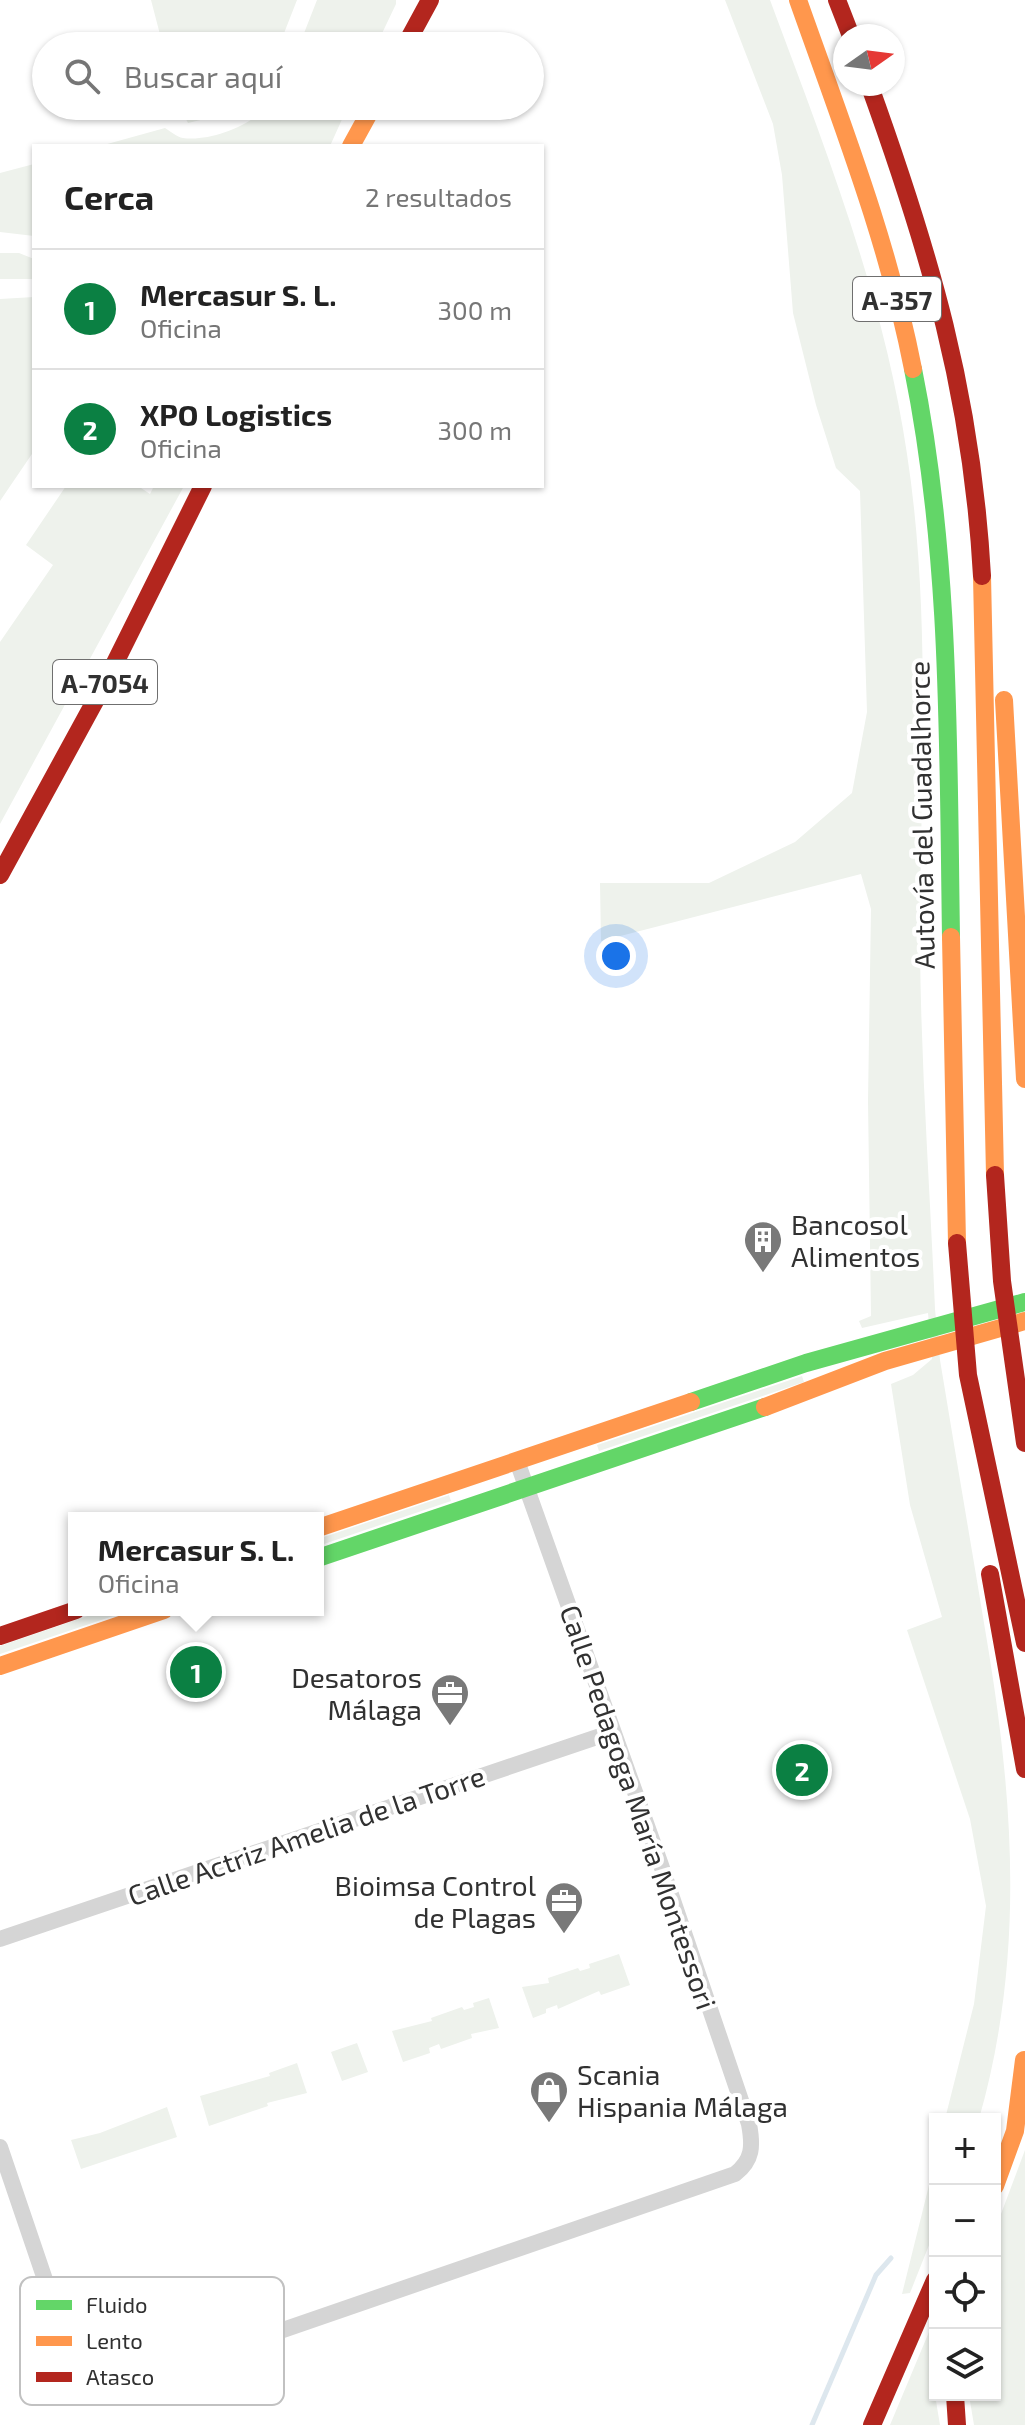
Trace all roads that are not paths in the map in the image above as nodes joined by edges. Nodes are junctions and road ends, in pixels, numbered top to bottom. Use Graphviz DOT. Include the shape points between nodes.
graph roads {
  1 [pos="430,0"];
  2 [pos="798,0"];
  3 [pos="837,0"];
  4 [pos="846,24"];
  5 [pos="413,32"];
  6 [pos="873,96"];
  7 [pos="365,120"];
  8 [pos="352,144"];
  9 [pos="966,415"];
  10 [pos="202,488"];
  11 [pos="0,875"];
  12 [pos="1025,1079"];
  13 [pos="1025,1302"];
  14 [pos="994,1320"];
  15 [pos="1025,1321"];
  16 [pos="968,1375"];
  17 [pos="1025,1443"];
  18 [pos="517,1461"];
  19 [pos="528,1487"];
  20 [pos="324,1526"];
  21 [pos="324,1556"];
  22 [pos="68,1613"];
  23 [pos="146,1616"];
  24 [pos="0,1636"];
  25 [pos="1025,1643"];
  26 [pos="0,1666"];
  27 [pos="612,1732"];
  28 [pos="1025,1769"];
  29 [pos="0,1939"];
  30 [pos="1025,2054"];
  31 [pos="1024,2060"];
  32 [pos="1001,2122"];
  33 [pos="0,2147"];
  34 [pos="995,2185"];
  35 [pos="44,2277"];
  36 [pos="929,2294"];
  37 [pos="284,2330"];
  38 [pos="955,2401"];
  39 [pos="872,2425"];
  40 [pos="957,2425"];
  1 -- 5 [label="main road"];
  2 -- 16 [label="main road, Autovía del Guadalhorce / A-357" via="866,189 905,326 939,516 958,1278"];
  3 -- 4 [label="main road"];
  6 -- 9 [label="main road, A-357" via="935,281"];
  7 -- 8 [label="main road"];
  9 -- 12 [label="main road" via="991,504"];
  9 -- 17 [label="main road, A-357" via="986,675 988,988 1001,1270"];
  10 -- 11 [label="main road, A-7054" via="106,681"];
  13 -- 14 [label="main road"];
  14 -- 15 [label="main road"];
  14 -- 18 [label="main road" via="806,1363"];
  14 -- 19 [label="main road" via="816,1390"];
  16 -- 25 [label="main road, Autovía del Guadalhorce / A-357"];
  16 -- 28 [label="main road" via="977,1500"];
  18 -- 19 [label="street, Calle Pedagoga María Montessori"];
  18 -- 20 [label="main road"];
  19 -- 21 [label="main road"];
  19 -- 27 [label="street, Calle Pedagoga María Montessori"];
  22 -- 24 [label="main road"];
  23 -- 26 [label="main road"];
  27 -- 29 [label="street, Calle Actriz Amelia de la Torre"];
  27 -- 37 [label="street, Calle Pedagoga María Montessori" via="749,2124 751,2155 735,2174"];
  30 -- 31 [label="main road"];
  31 -- 32 [label="main road"];
  31 -- 34 [label="main road" via="1015,2131"];
  33 -- 35 [label="street, Calle Pedagoga María Montessori"];
  36 -- 39 [label="main road"];
  38 -- 40 [label="main road"];
}
